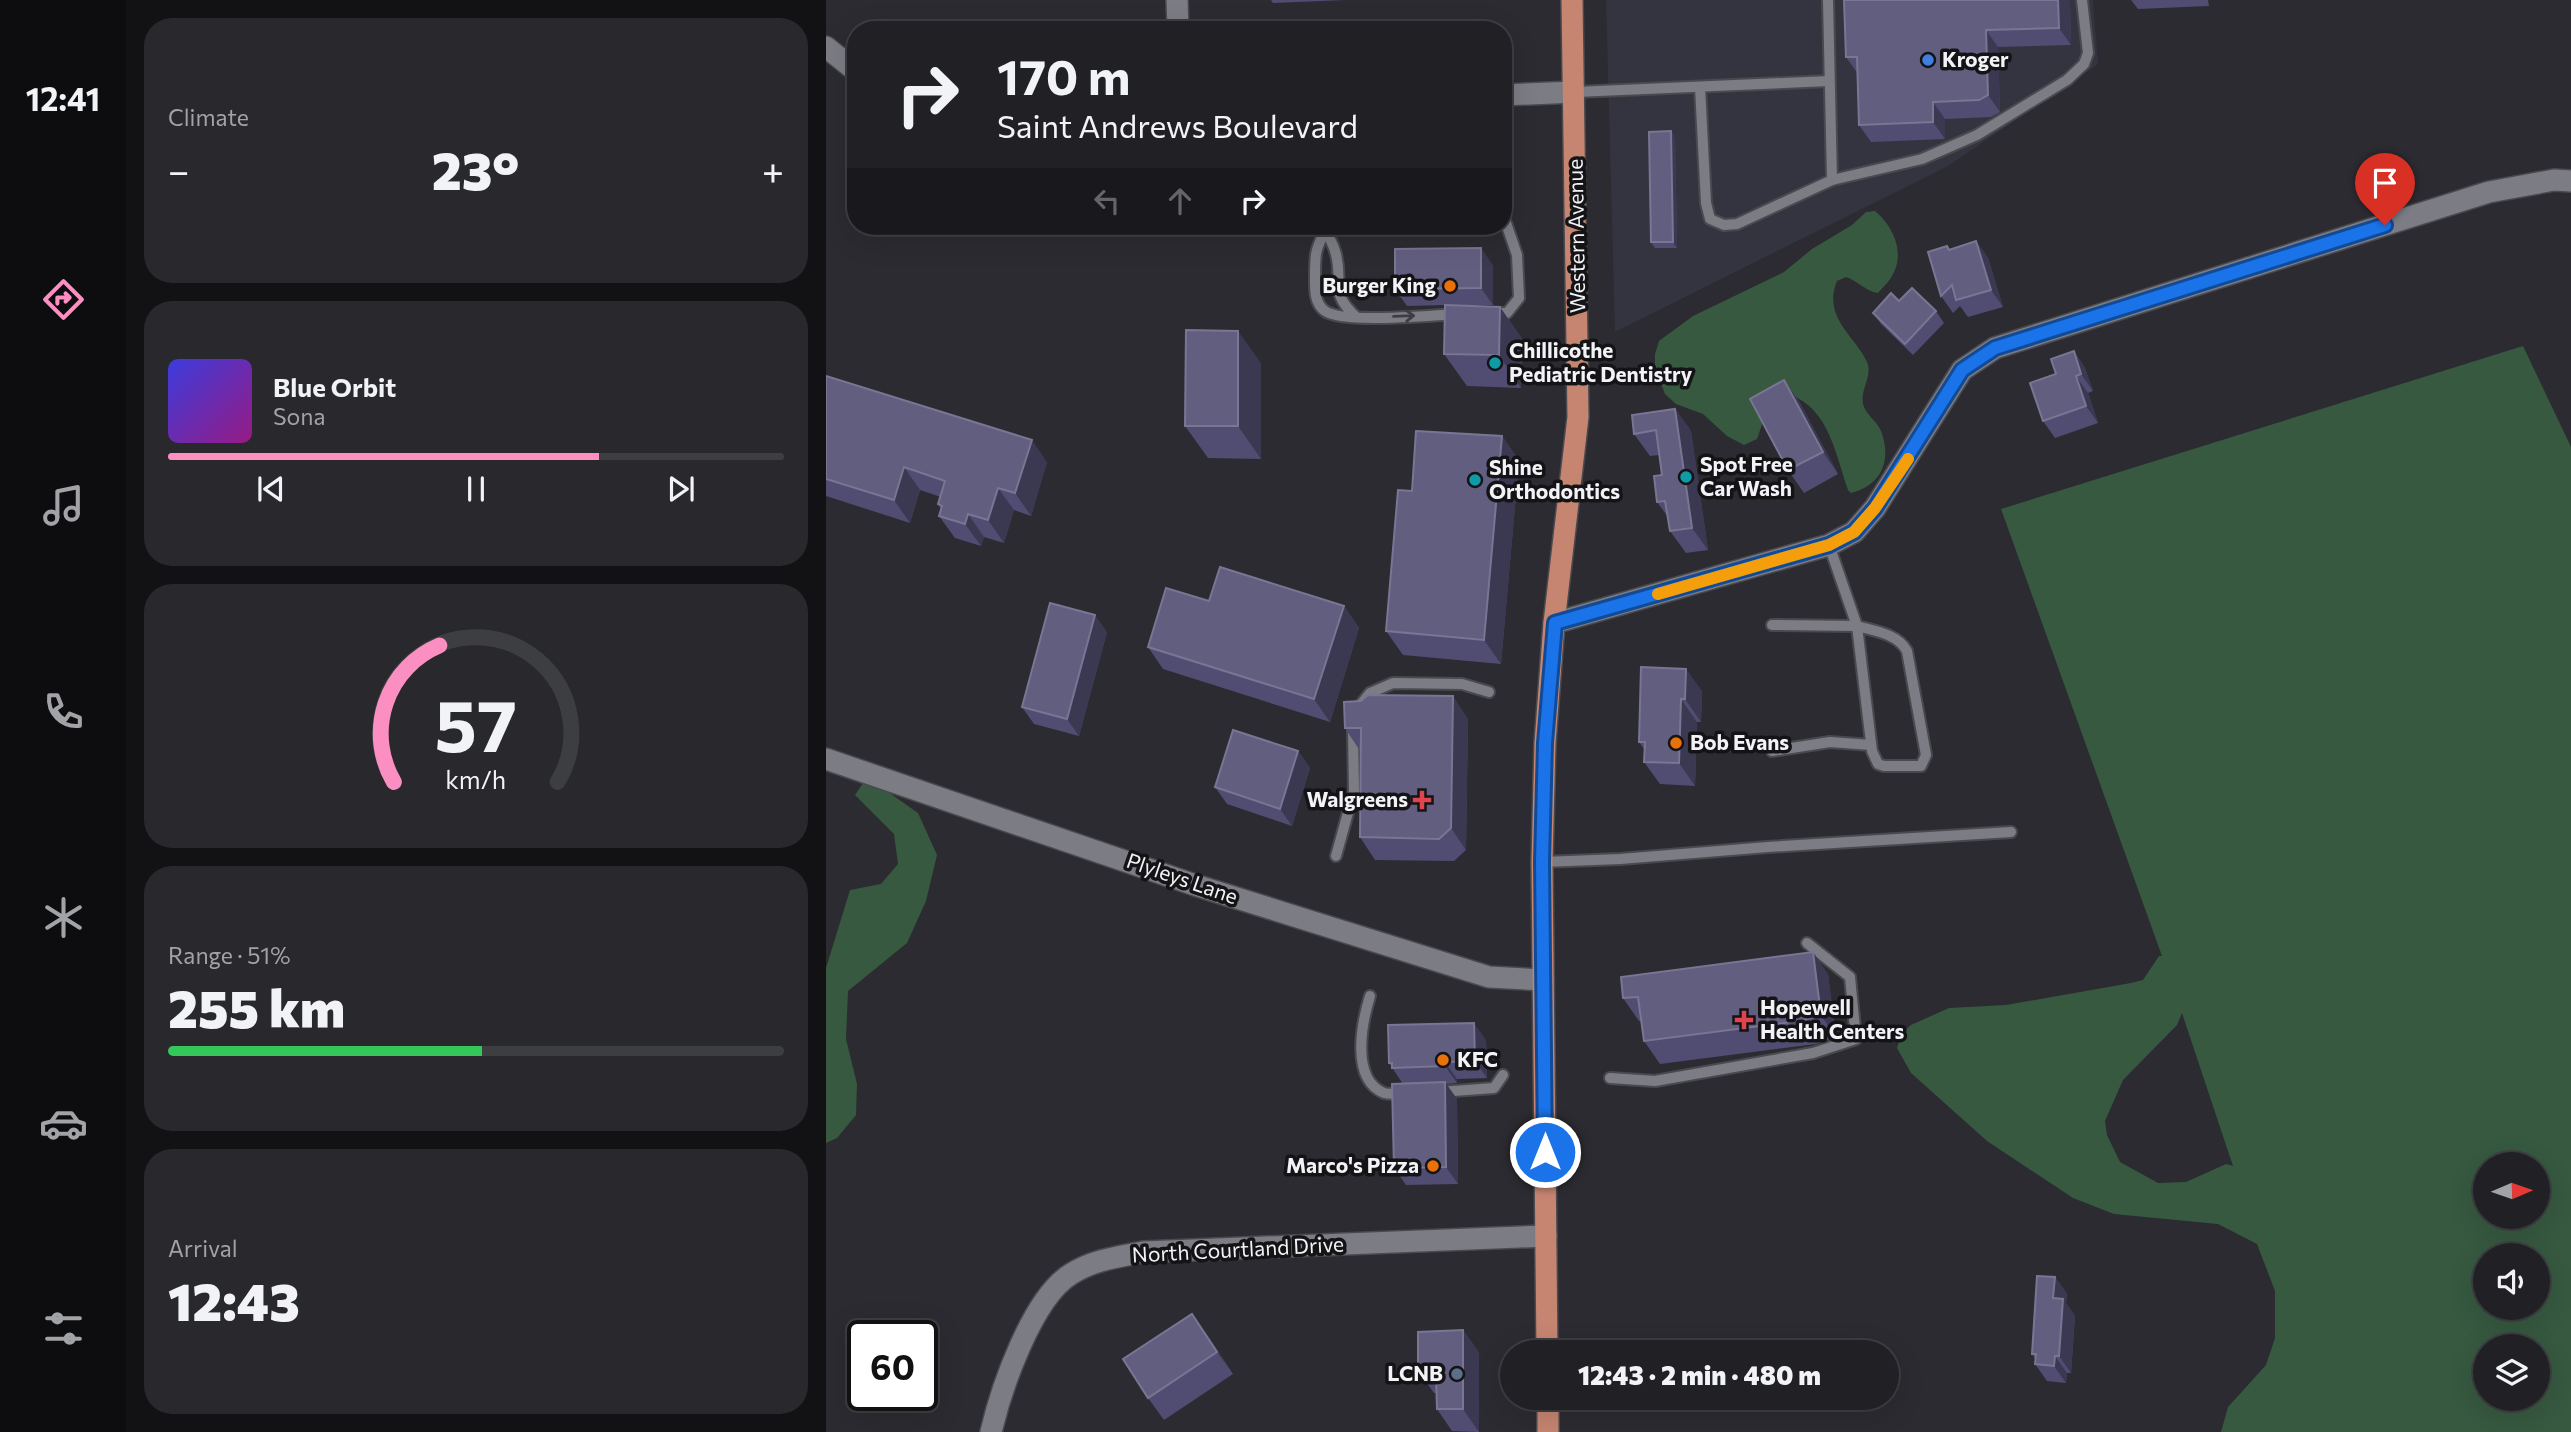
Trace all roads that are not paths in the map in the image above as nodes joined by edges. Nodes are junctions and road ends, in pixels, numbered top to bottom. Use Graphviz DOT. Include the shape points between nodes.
graph roads {
  1 [pos="1177,0"];
  2 [pos="1572,0"];
  3 [pos="1828,0"];
  4 [pos="2082,0"];
  5 [pos="1178,21"];
  6 [pos="826,47"];
  7 [pos="847,64"];
  8 [pos="1829,81"];
  9 [pos="1700,87"];
  10 [pos="1575,92"];
  11 [pos="1512,95"];
  12 [pos="1832,180"];
  13 [pos="2571,181"];
  14 [pos="1323,235"];
  15 [pos="1327,235"];
  16 [pos="1510,235"];
  17 [pos="1466,314"];
  18 [pos="1480,314"];
  19 [pos="1356,317"];
  20 [pos="1829,545"];
  21 [pos="1555,623"];
  22 [pos="1772,625"];
  23 [pos="1857,626"];
  24 [pos="1489,692"];
  25 [pos="1871,745"];
  26 [pos="1772,751"];
  27 [pos="826,758"];
  28 [pos="2011,832"];
  29 [pos="1336,856"];
  30 [pos="1542,862"];
  31 [pos="1807,943"];
  32 [pos="1543,979"];
  33 [pos="1370,996"];
  34 [pos="1503,1075"];
  35 [pos="1610,1078"];
  36 [pos="1546,1236"];
  37 [pos="1547,1340"];
  38 [pos="1548,1410"];
  39 [pos="991,1432"];
  40 [pos="1548,1432"];
  1 -- 5 [label="street"];
  2 -- 10 [label="main road, Western Avenue"];
  3 -- 8 [label="lane"];
  4 -- 12 [label="lane" via="2088,53 2084,64 2067,79 1977,135 1922,159"];
  6 -- 7 [label="street"];
  8 -- 9 [label="lane"];
  8 -- 12 [label="lane"];
  9 -- 10 [label="lane"];
  9 -- 12 [label="lane" via="1710,219 1737,224"];
  10 -- 11 [label="street"];
  10 -- 21 [label="main road, Western Avenue" via="1578,418"];
  13 -- 20 [label="street" via="2489,192 1995,348 1962,370 1875,508 1854,532"];
  14 -- 19 [label="lane" via="1315,251 1315,297 1323,310"];
  15 -- 19 [label="lane" via="1336,253 1338,294"];
  16 -- 18 [label="lane" via="1517,255 1519,298 1507,313"];
  19 -- 17 [label="lane, one-way"];
  20 -- 21 [label="street"];
  20 -- 23 [label="lane"];
  21 -- 30 [label="main road, Western Avenue"];
  22 -- 23 [label="lane"];
  23 -- 25 [label="lane"];
  23 -- 25 [label="lane" via="1903,643 1926,755 1921,766 1884,766 1878,764"];
  24 -- 29 [label="lane" via="1462,684 1393,683 1370,693 1353,714 1354,791"];
  25 -- 26 [label="lane" via="1830,742"];
  27 -- 32 [label="street, Plyleys Lane" via="1195,885 1476,973"];
  28 -- 30 [label="lane"];
  30 -- 32 [label="main road, Western Avenue"];
  31 -- 35 [label="lane" via="1850,977 1856,1039 1813,1053 1655,1081"];
  32 -- 36 [label="main road, Western Avenue"];
  33 -- 34 [label="lane" via="1363,1016 1363,1063 1368,1078 1381,1091 1487,1090"];
  36 -- 37 [label="main road, Western Avenue"];
  36 -- 39 [label="street, North Courtland Drive" via="1143,1252 1104,1259 1069,1275 1046,1299 1021,1344"];
  38 -- 40 [label="main road"];
}
